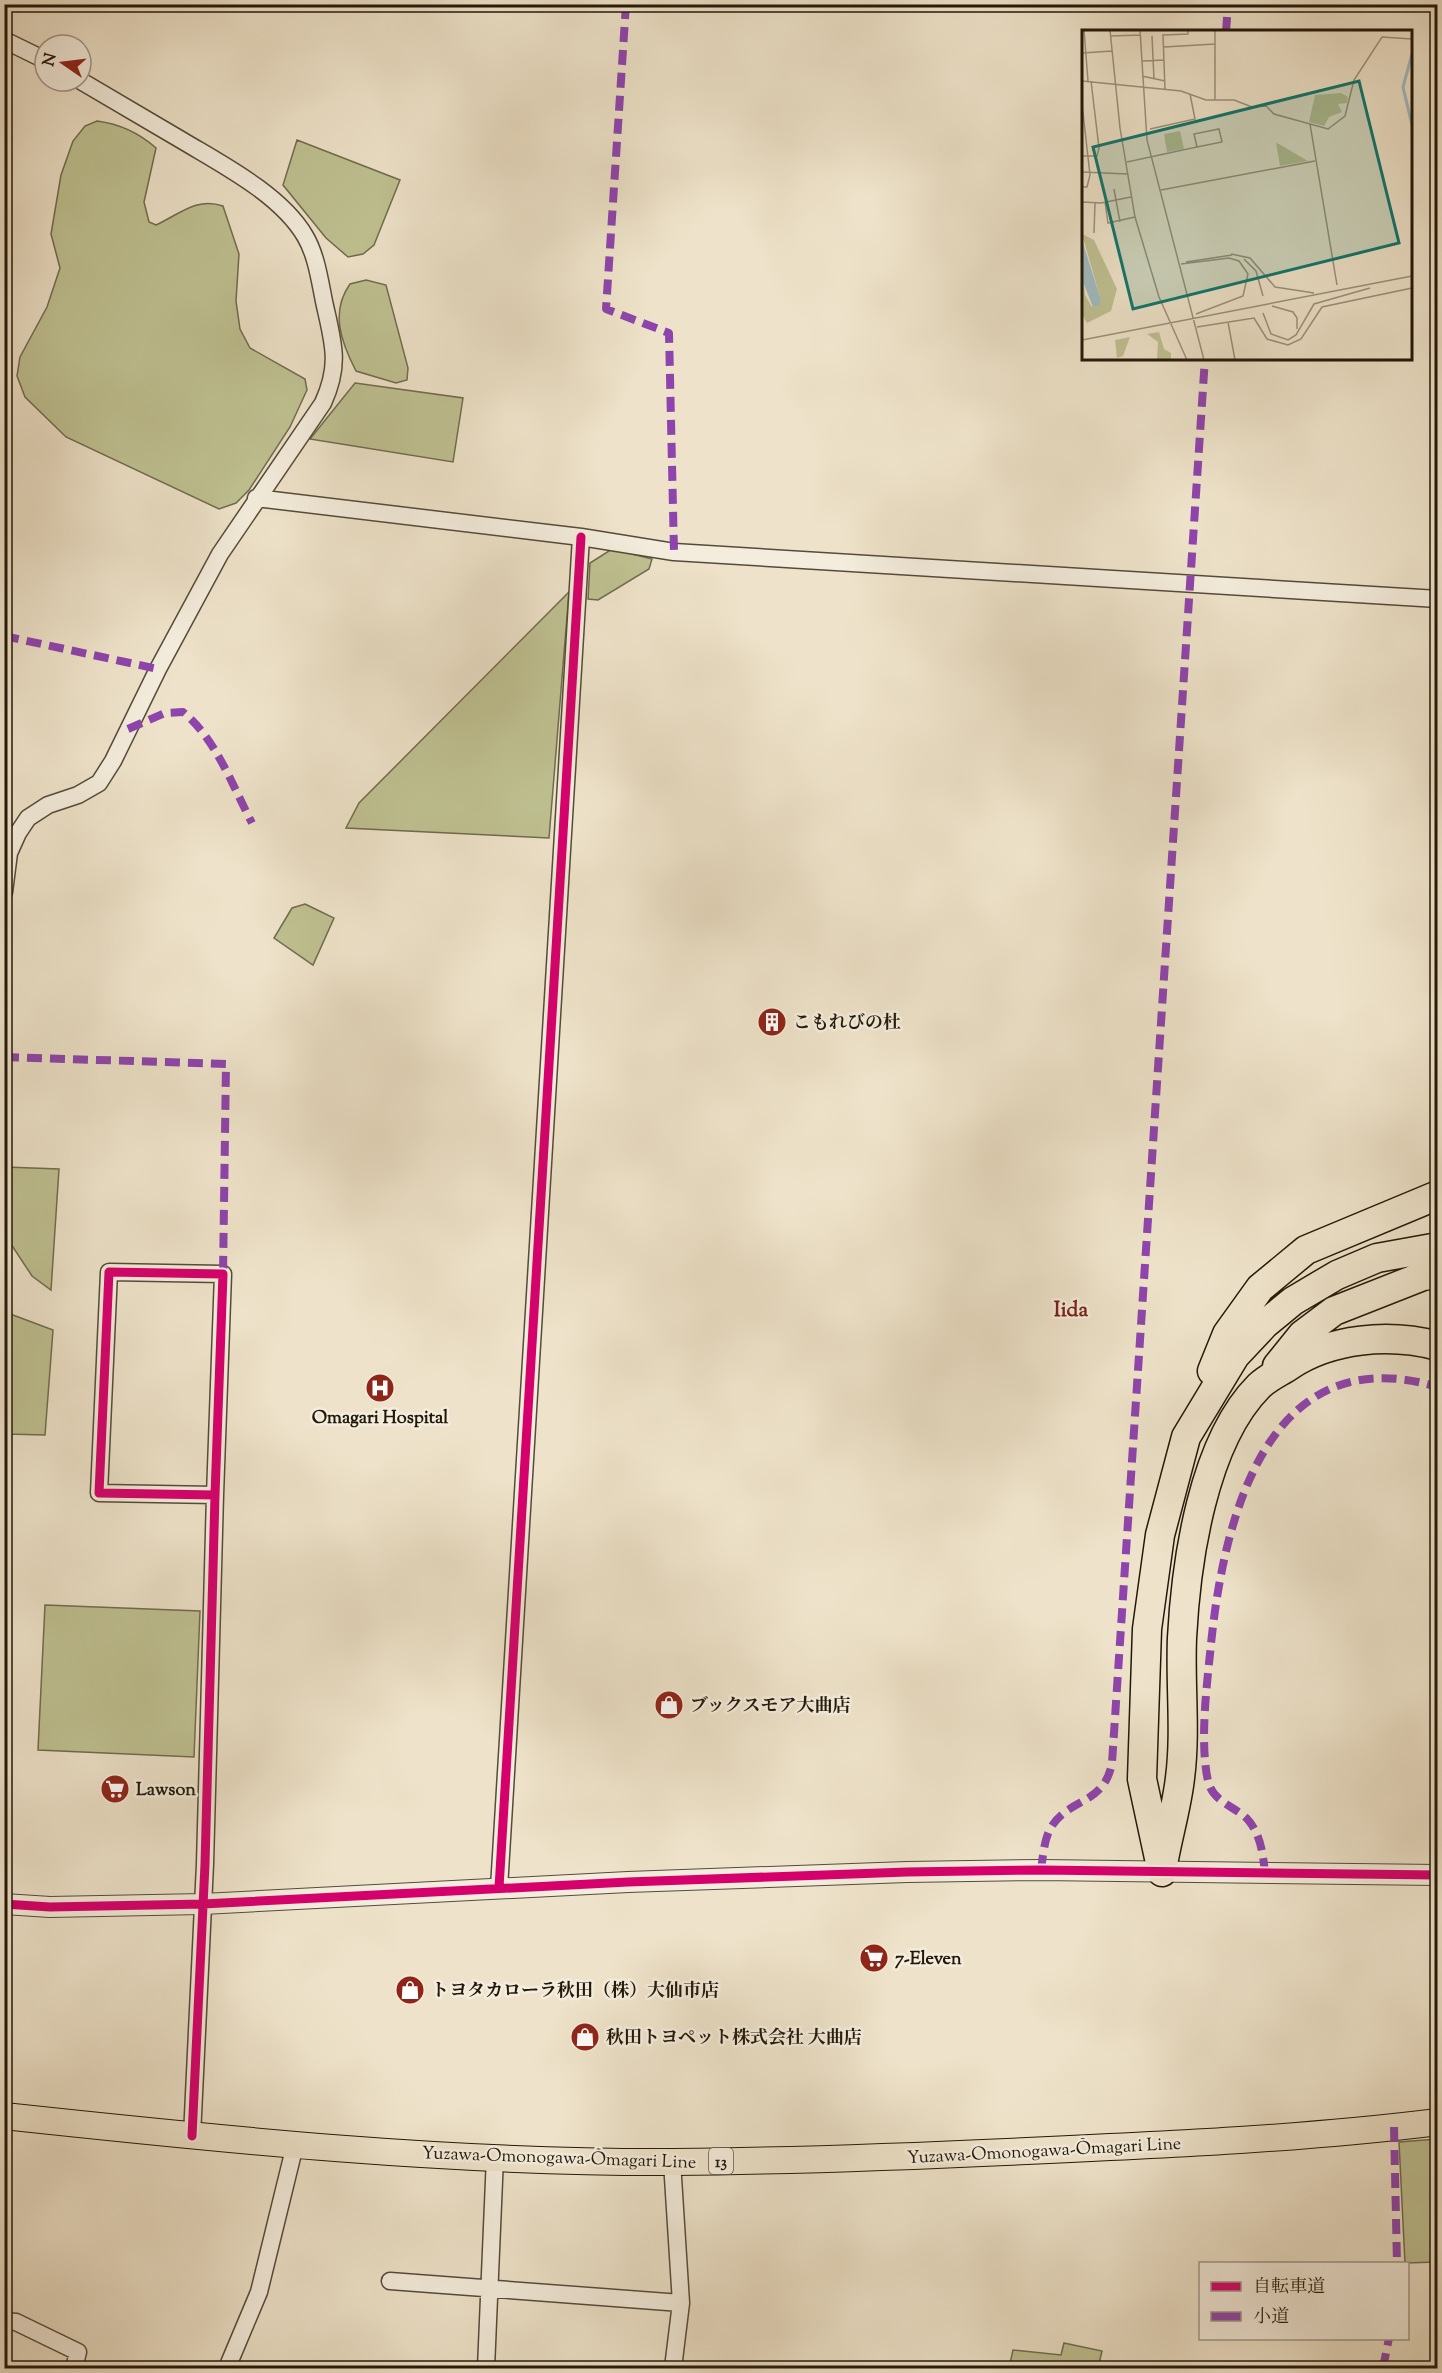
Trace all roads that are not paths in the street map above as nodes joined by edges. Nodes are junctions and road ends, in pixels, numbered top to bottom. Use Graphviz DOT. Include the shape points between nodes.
graph roads {
  1 [pos="4,40"];
  2 [pos="33,54"];
  3 [pos="93,88"];
  4 [pos="256,498"];
  5 [pos="581,537"];
  6 [pos="1437,599"];
  7 [pos="4,892"];
  8 [pos="1437,1195"];
  9 [pos="1437,1247"];
  10 [pos="1437,1274"];
  11 [pos="1437,1346"];
  12 [pos="1260,1386"];
  13 [pos="1186,1437"];
  14 [pos="215,1495"];
  15 [pos="1161,1872"];
  16 [pos="1437,1875"];
  17 [pos="500,1888"];
  18 [pos="4,1904"];
  19 [pos="203,1904"];
  20 [pos="4,2116"];
  21 [pos="1437,2122"];
  22 [pos="192,2136"];
  23 [pos="295,2145"];
  24 [pos="495,2157"];
  25 [pos="672,2162"];
  26 [pos="390,2281"];
  27 [pos="489,2288"];
  28 [pos="681,2303"];
  29 [pos="4,2320"];
  30 [pos="74,2368"];
  31 [pos="227,2368"];
  32 [pos="486,2368"];
  33 [pos="673,2368"];
  1 -- 2 [label="street"];
  3 -- 4 [label="street" via="261,190 305,236 316,265 332,338 336,360 333,381 323,403"];
  4 -- 5 [label="street"];
  4 -- 7 [label="street" via="220,554 99,783 28,818 9,853"];
  5 -- 6 [label="street" via="674,552"];
  5 -- 17 [label="street"];
  8 -- 13 [label="highway" via="1306,1251 1260,1288 1227,1334"];
  9 -- 13 [label="highway" via="1377,1258 1337,1275 1293,1301 1264,1324 1235,1356"];
  10 -- 12 [label="highway" via="1334,1311 1302,1335"];
  11 -- 12 [label="highway" via="1391,1338 1328,1347 1304,1356"];
  12 -- 15 [label="highway" via="1236,1416 1212,1465 1195,1531 1182,1636 1180,1778"];
  13 -- 15 [label="highway" via="1160,1535 1147,1629 1142,1779"];
  14 -- 14 [label="street" via="223,1274 109,1272 99,1493"];
  14 -- 19 [label="street"];
  15 -- 16 [label="street"];
  15 -- 17 [label="street" via="907,1872"];
  17 -- 19 [label="street"];
  18 -- 19 [label="street"];
  19 -- 22 [label="street"];
  20 -- 22 [label="main road, Yuzawa-Omonogawa-Ōmagari Line / 13"];
  21 -- 25 [label="main road, Yuzawa-Omonogawa-Ōmagari Line / 13" via="1171,2144"];
  22 -- 23 [label="main road, Yuzawa-Omonogawa-Ōmagari Line / 13"];
  23 -- 24 [label="main road, Yuzawa-Omonogawa-Ōmagari Line / 13"];
  23 -- 31 [label="street" via="259,2292"];
  24 -- 25 [label="main road, Yuzawa-Omonogawa-Ōmagari Line / 13"];
  24 -- 27 [label="street"];
  25 -- 28 [label="street"];
  26 -- 27 [label="street"];
  27 -- 28 [label="street"];
  27 -- 32 [label="street"];
  28 -- 33 [label="street"];
  29 -- 30 [label="street" via="78,2352"];
}
